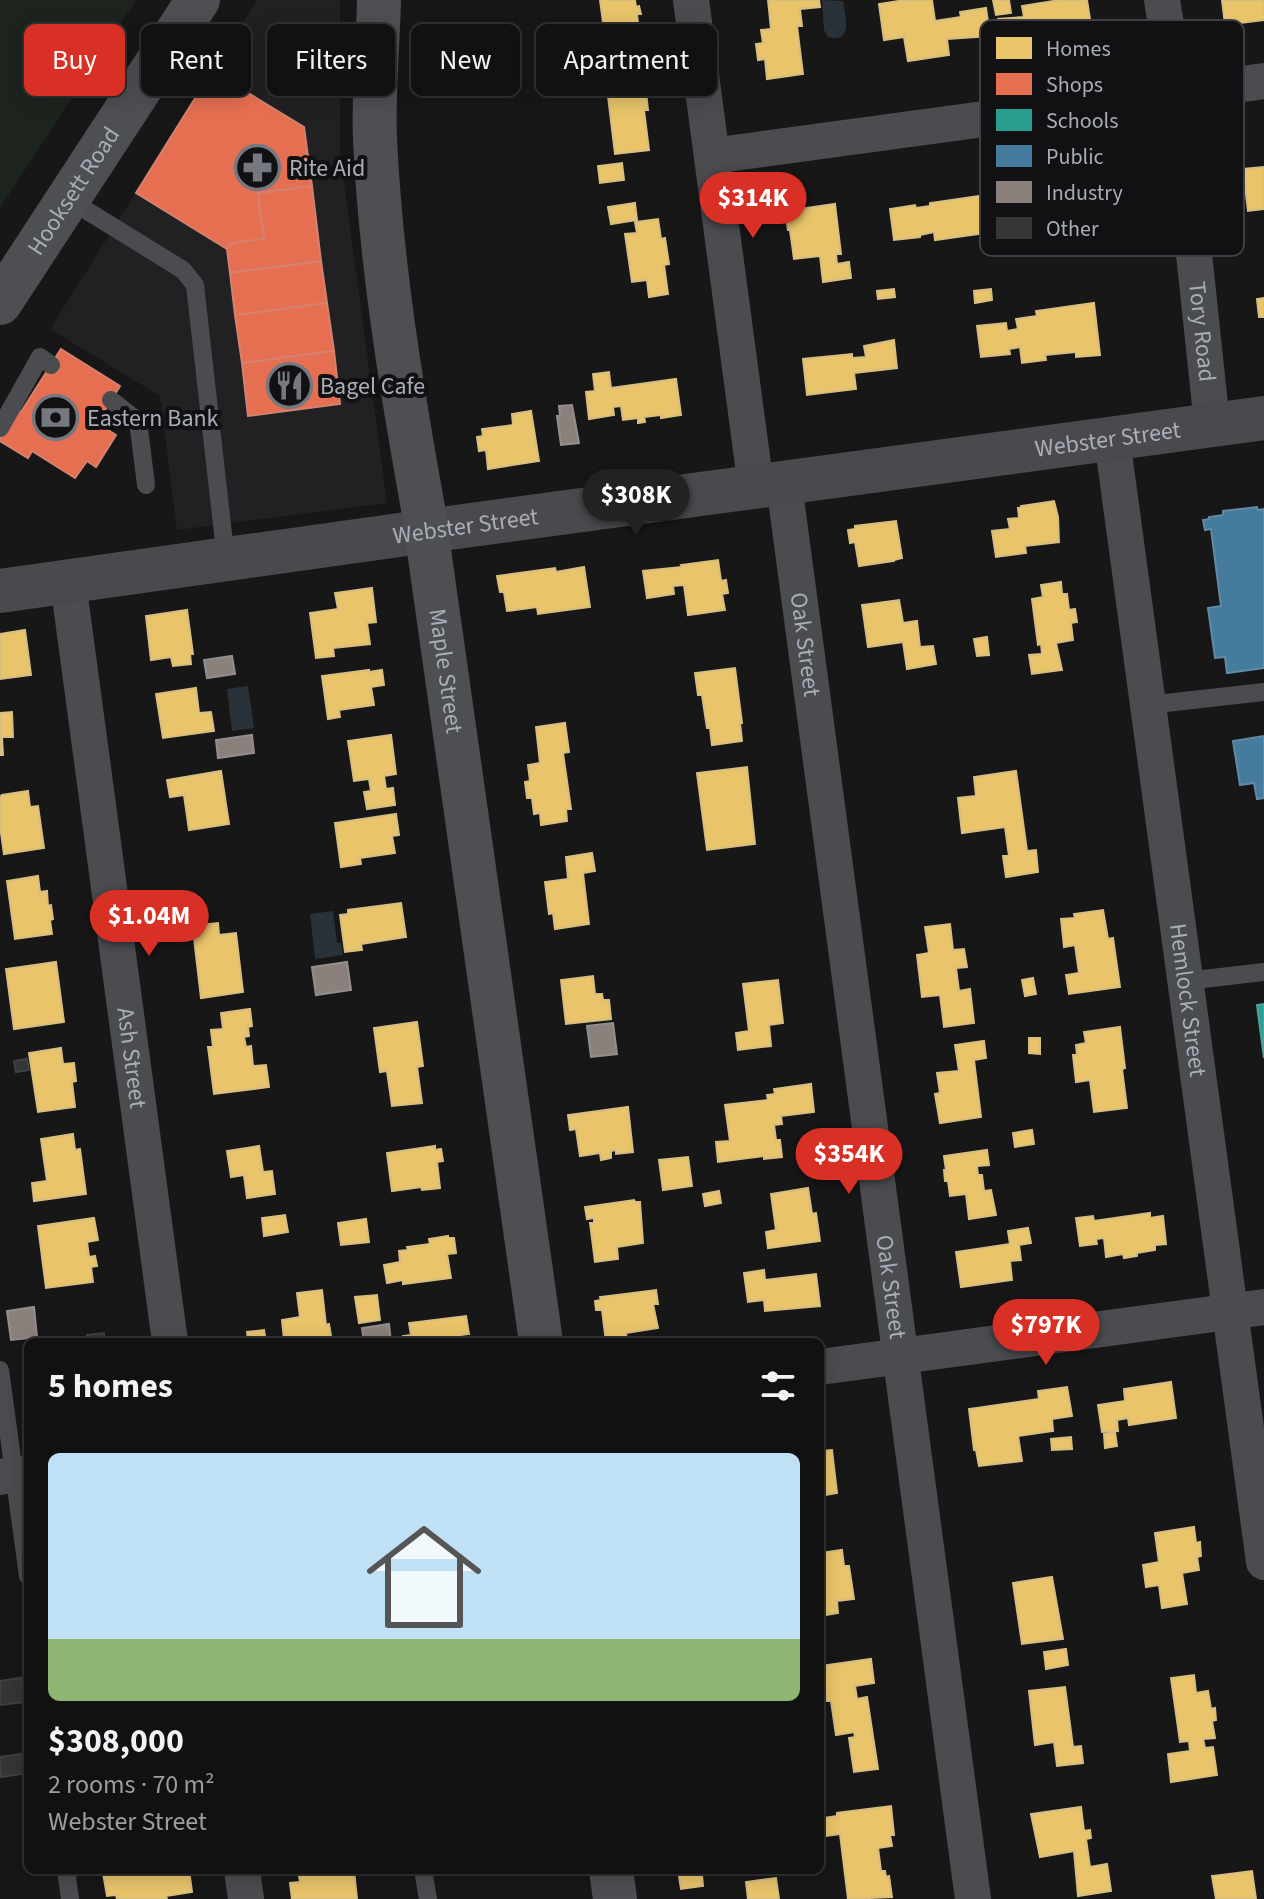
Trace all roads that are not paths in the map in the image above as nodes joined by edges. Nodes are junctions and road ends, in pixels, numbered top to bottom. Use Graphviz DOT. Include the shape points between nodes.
graph roads {
  1 [pos="198,0"];
  2 [pos="379,0"];
  3 [pos="691,0"];
  4 [pos="1162,0"];
  5 [pos="1165,20"];
  6 [pos="1264,81"];
  7 [pos="1244,84"];
  8 [pos="980,120"];
  9 [pos="712,156"];
  10 [pos="68,199"];
  11 [pos="1194,256"];
  12 [pos="0,303"];
  13 [pos="51,365"];
  14 [pos="111,400"];
  15 [pos="1264,418"];
  16 [pos="1212,424"];
  17 [pos="0,428"];
  18 [pos="1112,439"];
  19 [pos="146,485"];
  20 [pos="770,486"];
  21 [pos="427,531"];
  22 [pos="226,560"];
  23 [pos="68,582"];
  24 [pos="0,591"];
  25 [pos="1264,692"];
  26 [pos="1148,705"];
  27 [pos="1264,972"];
  28 [pos="1186,981"];
  29 [pos="1247,1309"];
  30 [pos="169,1338"];
  31 [pos="540,1338"];
  32 [pos="901,1356"];
  33 [pos="824,1366"];
  34 [pos="0,1370"];
  35 [pos="14,1475"];
  36 [pos="24,1547"];
  37 [pos="1264,1562"];
  38 [pos="67,1874"];
  39 [pos="243,1874"];
  40 [pos="424,1874"];
  41 [pos="612,1874"];
  42 [pos="70,1899"];
  43 [pos="246,1899"];
  44 [pos="428,1899"];
  45 [pos="615,1899"];
  46 [pos="973,1899"];
  1 -- 10 [label="main road, Hooksett Road"];
  2 -- 21 [label="main road, Maple Street" via="378,196 402,395"];
  3 -- 9 [label="street, Oak Street"];
  4 -- 5 [label="street, Tory Road"];
  6 -- 7 [label="street"];
  8 -- 9 [label="street"];
  9 -- 20 [label="street, Oak Street"];
  10 -- 12 [label="main road, Hooksett Road"];
  10 -- 22 [label="lane" via="183,270 195,285"];
  11 -- 16 [label="street, Tory Road"];
  13 -- 17 [label="lane" via="40,357"];
  14 -- 19 [label="lane" via="138,421"];
  15 -- 16 [label="street, Webster Street"];
  16 -- 18 [label="street, Webster Street"];
  18 -- 20 [label="street, Webster Street"];
  18 -- 26 [label="street, Hemlock Street"];
  20 -- 21 [label="street, Webster Street"];
  20 -- 32 [label="street, Oak Street"];
  21 -- 22 [label="street, Webster Street"];
  21 -- 31 [label="main road, Maple Street"];
  22 -- 23 [label="street, Webster Street"];
  23 -- 24 [label="street, Webster Street"];
  23 -- 30 [label="street, Ash Street"];
  25 -- 26 [label="lane"];
  26 -- 28 [label="street, Hemlock Street"];
  27 -- 28 [label="lane"];
  28 -- 29 [label="street, Hemlock Street"];
  29 -- 32 [label="street"];
  29 -- 37 [label="street, Hemlock Street"];
  32 -- 33 [label="street"];
  32 -- 46 [label="street, Oak Street"];
  34 -- 35 [label="lane"];
  35 -- 36 [label="lane"];
  38 -- 42 [label="lane"];
  39 -- 43 [label="street"];
  40 -- 44 [label="lane"];
  41 -- 45 [label="main road"];
}
